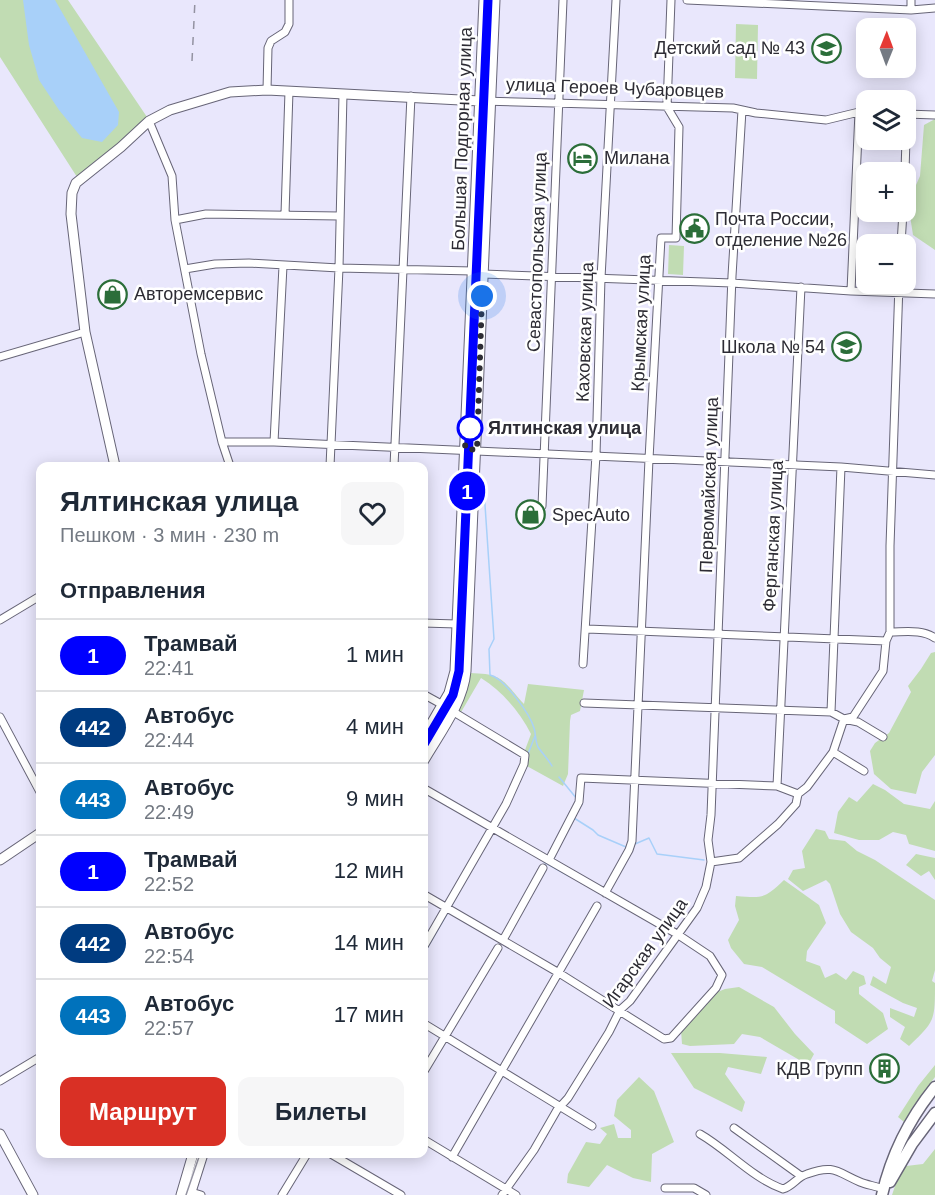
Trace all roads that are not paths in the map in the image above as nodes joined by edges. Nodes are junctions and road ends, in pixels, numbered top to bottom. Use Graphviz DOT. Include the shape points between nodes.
graph roads {
  1 [pos="289,0"];
  2 [pos="484,0"];
  3 [pos="495,0"];
  4 [pos="563,0"];
  5 [pos="616,0"];
  6 [pos="671,0"];
  7 [pos="687,0"];
  8 [pos="911,0"];
  9 [pos="743,1"];
  10 [pos="803,2"];
  11 [pos="861,3"];
  12 [pos="935,8"];
  13 [pos="911,10"];
  14 [pos="267,90"];
  15 [pos="290,91"];
  16 [pos="343,94"];
  17 [pos="411,96"];
  18 [pos="480,101"];
  19 [pos="491,101"];
  20 [pos="559,104"];
  21 [pos="610,106"];
  22 [pos="667,106"];
  23 [pos="742,110"];
  24 [pos="856,114"];
  25 [pos="916,114"];
  26 [pos="935,115"];
  27 [pos="149,121"];
  28 [pos="860,150"];
  29 [pos="285,214"];
  30 [pos="339,216"];
  31 [pos="175,220"];
  32 [pos="283,266"];
  33 [pos="339,268"];
  34 [pos="404,268"];
  35 [pos="185,269"];
  36 [pos="478,272"];
  37 [pos="551,276"];
  38 [pos="601,278"];
  39 [pos="659,280"];
  40 [pos="732,283"];
  41 [pos="801,287"];
  42 [pos="851,291"];
  43 [pos="856,291"];
  44 [pos="916,293"];
  45 [pos="899,294"];
  46 [pos="935,294"];
  47 [pos="85,332"];
  48 [pos="0,357"];
  49 [pos="222,442"];
  50 [pos="274,442"];
  51 [pos="331,445"];
  52 [pos="395,448"];
  53 [pos="465,449"];
  54 [pos="477,450"];
  55 [pos="544,453"];
  56 [pos="596,455"];
  57 [pos="649,459"];
  58 [pos="726,461"];
  59 [pos="115,462"];
  60 [pos="229,462"];
  61 [pos="330,462"];
  62 [pos="394,462"];
  63 [pos="792,465"];
  64 [pos="842,467"];
  65 [pos="892,472"];
  66 [pos="935,475"];
  67 [pos="542,506"];
  68 [pos="36,598"];
  69 [pos="0,620"];
  70 [pos="428,623"];
  71 [pos="457,624"];
  72 [pos="587,629"];
  73 [pos="640,630"];
  74 [pos="890,632"];
  75 [pos="718,635"];
  76 [pos="784,638"];
  77 [pos="935,638"];
  78 [pos="835,639"];
  79 [pos="886,641"];
  80 [pos="583,664"];
  81 [pos="428,697"];
  82 [pos="584,703"];
  83 [pos="443,705"];
  84 [pos="637,705"];
  85 [pos="714,707"];
  86 [pos="781,710"];
  87 [pos="452,711"];
  88 [pos="831,712"];
  89 [pos="0,717"];
  90 [pos="844,719"];
  91 [pos="428,730"];
  92 [pos="884,737"];
  93 [pos="833,752"];
  94 [pos="428,753"];
  95 [pos="864,771"];
  96 [pos="634,779"];
  97 [pos="712,783"];
  98 [pos="36,784"];
  99 [pos="777,786"];
  100 [pos="428,791"];
  101 [pos="798,794"];
  102 [pos="492,826"];
  103 [pos="36,836"];
  104 [pos="0,860"];
  105 [pos="549,860"];
  106 [pos="711,862"];
  107 [pos="543,868"];
  108 [pos="605,893"];
  109 [pos="428,897"];
  110 [pos="597,906"];
  111 [pos="446,907"];
  112 [pos="677,934"];
  113 [pos="428,939"];
  114 [pos="503,940"];
  115 [pos="498,948"];
  116 [pos="559,973"];
  117 [pos="620,1010"];
  118 [pos="428,1026"];
  119 [pos="445,1036"];
  120 [pos="36,1059"];
  121 [pos="428,1065"];
  122 [pos="503,1070"];
  123 [pos="0,1081"];
  124 [pos="935,1087"];
  125 [pos="562,1106"];
  126 [pos="935,1113"];
  127 [pos="592,1126"];
  128 [pos="734,1128"];
  129 [pos="0,1134"];
  130 [pos="700,1134"];
  131 [pos="428,1142"];
  132 [pos="452,1156"];
  133 [pos="193,1158"];
  134 [pos="202,1158"];
  135 [pos="305,1158"];
  136 [pos="338,1158"];
  137 [pos="801,1176"];
  138 [pos="665,1188"];
  139 [pos="504,1192"];
  140 [pos="882,1193"];
  141 [pos="190,1194"];
  142 [pos="33,1195"];
  143 [pos="181,1195"];
  144 [pos="201,1195"];
  145 [pos="282,1195"];
  146 [pos="401,1195"];
  147 [pos="516,1195"];
  148 [pos="706,1195"];
  1 -- 14 [label="street" via="289,24 285,32 271,40 268,48"];
  2 -- 18 [label="main road, Большая Подгорная улица"];
  3 -- 19 [label="main road, Большая Подгорная улица"];
  4 -- 20 [label="street, Севастопольская улица"];
  5 -- 21 [label="street, Каховская улица"];
  6 -- 22 [label="street, Крымская улица"];
  7 -- 9 [label="street"];
  8 -- 13 [label="street"];
  9 -- 10 [label="street"];
  10 -- 11 [label="street"];
  11 -- 13 [label="street"];
  12 -- 13 [label="street"];
  14 -- 15 [label="main road, улица Героев Чубаровцев"];
  14 -- 27 [label="main road, улица Героев Чубаровцев" via="230,92 170,110"];
  15 -- 16 [label="main road, улица Героев Чубаровцев"];
  15 -- 29 [label="street"];
  16 -- 17 [label="main road, улица Героев Чубаровцев"];
  16 -- 30 [label="street"];
  17 -- 18 [label="main road, улица Героев Чубаровцев"];
  17 -- 34 [label="street"];
  18 -- 19 [label="street, улица Героев Чубаровцев"];
  18 -- 36 [label="main road, Большая Подгорная улица"];
  19 -- 20 [label="street, улица Героев Чубаровцев"];
  19 -- 36 [label="main road, Большая Подгорная улица"];
  20 -- 21 [label="street, улица Героев Чубаровцев"];
  20 -- 37 [label="street, Севастопольская улица"];
  21 -- 22 [label="street, улица Героев Чубаровцев"];
  21 -- 38 [label="street, Каховская улица"];
  22 -- 23 [label="street, улица Героев Чубаровцев"];
  22 -- 39 [label="street, Крымская улица" via="680,127 676,238 661,238"];
  23 -- 24 [label="street, улица Героев Чубаровцев" via="826,120"];
  23 -- 40 [label="street, Первомайская улица"];
  25 -- 26 [label="street"];
  27 -- 31 [label="street" via="172,176"];
  27 -- 47 [label="main road, улица Героев Чубаровцев" via="76,183 72,193"];
  28 -- 42 [label="street"];
  29 -- 30 [label="street"];
  29 -- 31 [label="street" via="206,214"];
  30 -- 33 [label="street"];
  31 -- 35 [label="street"];
  32 -- 33 [label="street"];
  32 -- 35 [label="street" via="215,264"];
  32 -- 50 [label="street"];
  33 -- 34 [label="street"];
  33 -- 51 [label="street"];
  34 -- 36 [label="street"];
  34 -- 52 [label="street"];
  35 -- 49 [label="street"];
  36 -- 37 [label="street"];
  36 -- 53 [label="main road, Большая Подгорная улица"];
  36 -- 54 [label="main road, Большая Подгорная улица"];
  37 -- 38 [label="street"];
  37 -- 55 [label="street, Севастопольская улица"];
  38 -- 39 [label="street"];
  38 -- 56 [label="street, Каховская улица"];
  39 -- 40 [label="street"];
  39 -- 57 [label="street, Крымская улица"];
  40 -- 41 [label="street"];
  40 -- 58 [label="street, Первомайская улица"];
  41 -- 42 [label="street"];
  41 -- 63 [label="street, Ферганская улица"];
  42 -- 43 [label="street"];
  44 -- 46 [label="street"];
  45 -- 65 [label="street"];
  47 -- 48 [label="street"];
  47 -- 59 [label="main road, улица Героев Чубаровцев"];
  49 -- 50 [label="street"];
  49 -- 60 [label="street"];
  50 -- 51 [label="street"];
  51 -- 52 [label="street"];
  51 -- 61 [label="street"];
  52 -- 53 [label="street"];
  52 -- 62 [label="street"];
  53 -- 54 [label="street"];
  53 -- 71 [label="main road, Большая Подгорная улица"];
  54 -- 55 [label="street"];
  54 -- 87 [label="main road, Большая Подгорная улица" via="465,686"];
  55 -- 56 [label="street"];
  55 -- 67 [label="street, Севастопольская улица"];
  56 -- 57 [label="street"];
  56 -- 72 [label="street, Каховская улица"];
  57 -- 58 [label="street"];
  57 -- 73 [label="street, Крымская улица"];
  58 -- 63 [label="street"];
  58 -- 75 [label="street, Первомайская улица"];
  63 -- 64 [label="street"];
  63 -- 76 [label="street, Ферганская улица"];
  64 -- 65 [label="street"];
  64 -- 78 [label="street"];
  65 -- 66 [label="street"];
  65 -- 74 [label="street"];
  68 -- 69 [label="street"];
  70 -- 71 [label="street"];
  71 -- 83 [label="main road, Большая Подгорная улица" via="453,684"];
  72 -- 73 [label="street"];
  72 -- 80 [label="street, Каховская улица"];
  73 -- 75 [label="street"];
  73 -- 84 [label="street, Крымская улица"];
  74 -- 77 [label="street" via="918,631"];
  74 -- 79 [label="street"];
  75 -- 76 [label="street"];
  75 -- 85 [label="street, Первомайская улица"];
  76 -- 78 [label="street"];
  76 -- 86 [label="street, Ферганская улица"];
  78 -- 79 [label="street"];
  78 -- 88 [label="street"];
  79 -- 90 [label="street" via="883,671 853,717"];
  81 -- 83 [label="street"];
  82 -- 84 [label="street"];
  83 -- 91 [label="main road, Большая Подгорная улица"];
  84 -- 85 [label="street"];
  84 -- 96 [label="street, Крымская улица"];
  85 -- 86 [label="street"];
  85 -- 97 [label="street, Первомайская улица"];
  86 -- 88 [label="street"];
  86 -- 99 [label="street, Ферганская улица"];
  87 -- 94 [label="main road, Большая Подгорная улица"];
  87 -- 102 [label="street" via="525,755 506,804"];
  88 -- 90 [label="street"];
  89 -- 98 [label="street"];
  90 -- 92 [label="street" via="858,722"];
  90 -- 93 [label="street"];
  93 -- 95 [label="street"];
  93 -- 101 [label="street"];
  96 -- 97 [label="street"];
  96 -- 105 [label="street" via="580,779 579,802"];
  96 -- 108 [label="street, Крымская улица" via="630,847"];
  97 -- 99 [label="street"];
  97 -- 106 [label="street, Первомайская улица" via="708,840"];
  99 -- 101 [label="street"];
  100 -- 102 [label="street"];
  101 -- 106 [label="street" via="796,804 778,824 738,858"];
  102 -- 105 [label="street"];
  102 -- 111 [label="street"];
  103 -- 104 [label="main road"];
  105 -- 108 [label="street"];
  106 -- 112 [label="street, Игарская улица" via="697,908"];
  107 -- 114 [label="street"];
  108 -- 112 [label="street"];
  109 -- 111 [label="street"];
  110 -- 116 [label="street"];
  111 -- 113 [label="street"];
  111 -- 114 [label="street"];
  112 -- 117 [label="street, Игарская улица"];
  112 -- 117 [label="street" via="710,956 723,975 716,988 670,1038 664,1039"];
  114 -- 116 [label="street"];
  115 -- 119 [label="street"];
  116 -- 117 [label="street"];
  116 -- 122 [label="street"];
  117 -- 125 [label="street, Игарская улица"];
  118 -- 119 [label="street"];
  119 -- 121 [label="street"];
  119 -- 122 [label="street"];
  120 -- 123 [label="street"];
  122 -- 125 [label="street"];
  122 -- 132 [label="street"];
  124 -- 140 [label="main road" via="902,1138"];
  125 -- 127 [label="street"];
  125 -- 139 [label="street, Игарская улица"];
  126 -- 140 [label="main road"];
  128 -- 137 [label="street"];
  129 -- 142 [label="main road"];
  130 -- 137 [label="street" via="773,1185 787,1188"];
  131 -- 132 [label="street"];
  132 -- 139 [label="street"];
  133 -- 143 [label="main road"];
  134 -- 141 [label="main road"];
  135 -- 145 [label="street"];
  136 -- 146 [label="street"];
  137 -- 140 [label="street" via="833,1169"];
  138 -- 148 [label="street" via="694,1188"];
  139 -- 147 [label="street"];
  141 -- 144 [label="street"];
}
